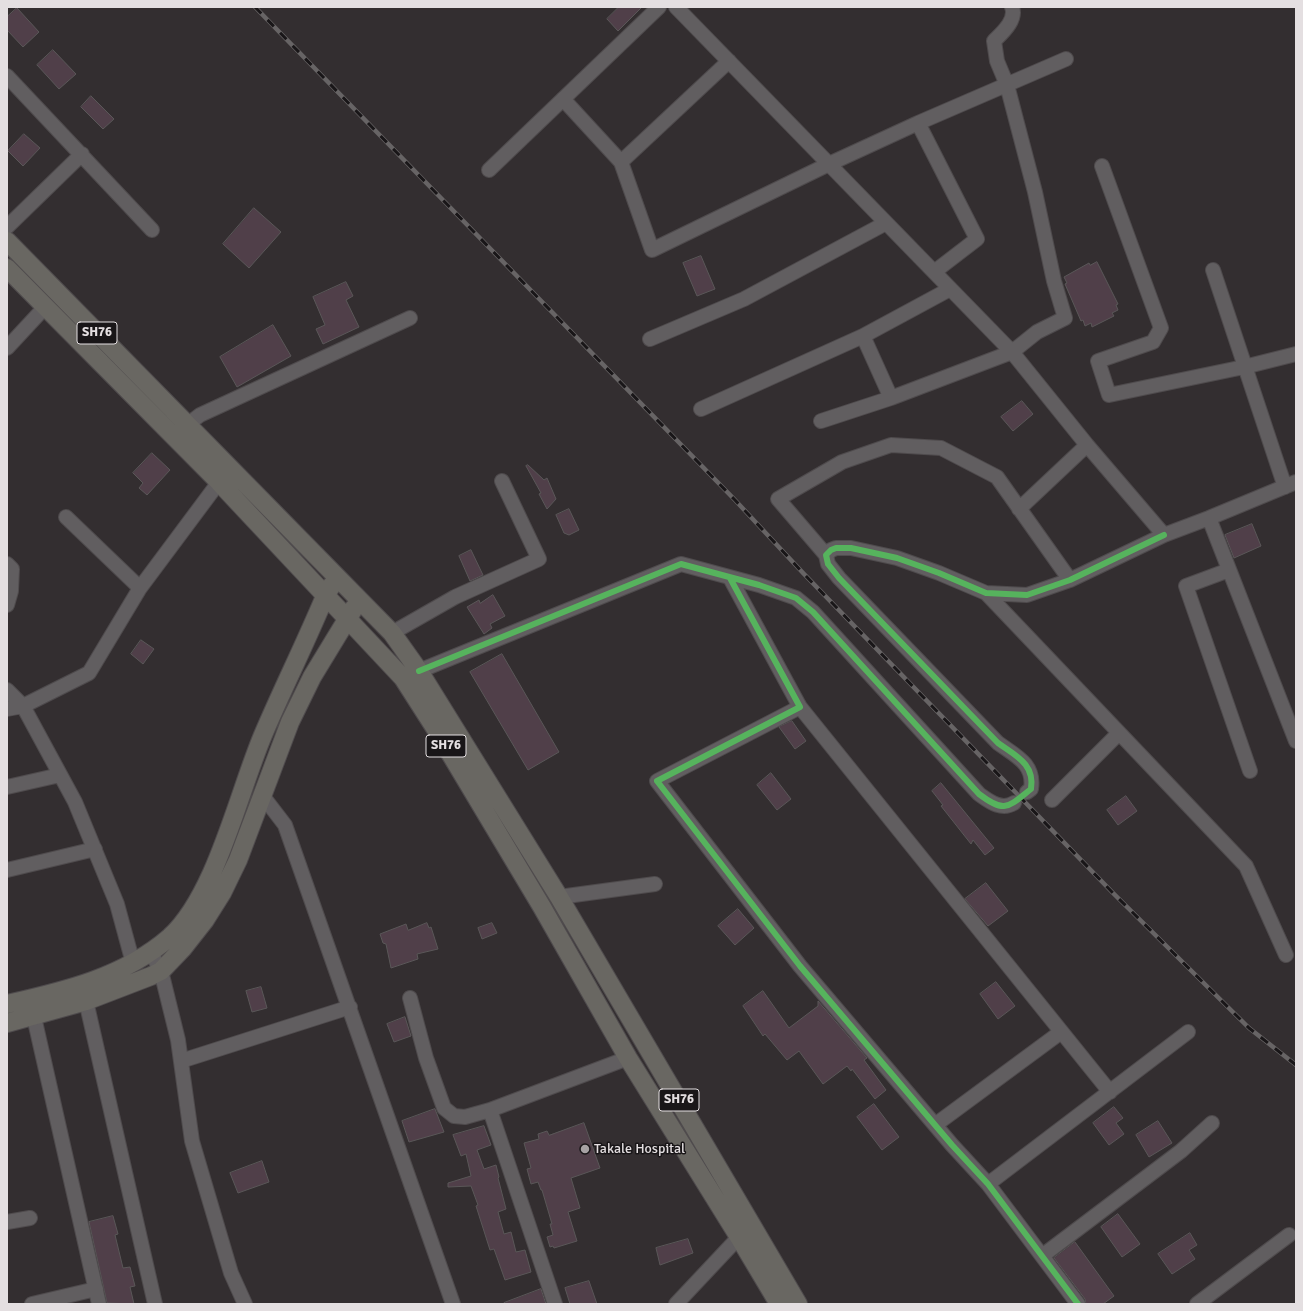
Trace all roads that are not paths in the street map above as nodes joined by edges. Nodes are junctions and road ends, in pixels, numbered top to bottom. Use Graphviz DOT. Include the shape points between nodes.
graph roads {
  1 [pos="659,7"];
  2 [pos="676,7"];
  3 [pos="1012,7"];
  4 [pos="1066,59"];
  5 [pos="729,61"];
  6 [pos="7,76"];
  7 [pos="1007,85"];
  8 [pos="563,99"];
  9 [pos="918,123"];
  10 [pos="82,154"];
  11 [pos="621,162"];
  12 [pos="829,164"];
  13 [pos="1102,166"];
  14 [pos="489,170"];
  15 [pos="886,223"];
  16 [pos="7,227"];
  17 [pos="152,230"];
  18 [pos="7,241"];
  19 [pos="7,268"];
  20 [pos="1213,270"];
  21 [pos="934,272"];
  22 [pos="950,289"];
  23 [pos="46,306"];
  24 [pos="410,318"];
  25 [pos="863,336"];
  26 [pos="650,338"];
  27 [pos="7,348"];
  28 [pos="1012,352"];
  29 [pos="1296,354"];
  30 [pos="1244,367"];
  31 [pos="891,398"];
  32 [pos="701,409"];
  33 [pos="821,421"];
  34 [pos="187,425"];
  35 [pos="1087,445"];
  36 [pos="502,481"];
  37 [pos="219,482"];
  38 [pos="1290,484"];
  39 [pos="1019,509"];
  40 [pos="66,516"];
  41 [pos="1209,518"];
  42 [pos="1164,535"];
  43 [pos="826,555"];
  44 [pos="7,564"];
  45 [pos="1229,570"];
  46 [pos="337,577"];
  47 [pos="730,578"];
  48 [pos="1070,580"];
  49 [pos="140,588"];
  50 [pos="986,593"];
  51 [pos="326,594"];
  52 [pos="360,599"];
  53 [pos="7,605"];
  54 [pos="348,618"];
  55 [pos="392,633"];
  56 [pos="420,671"];
  57 [pos="7,690"];
  58 [pos="23,706"];
  59 [pos="800,707"];
  60 [pos="7,709"];
  61 [pos="1119,733"];
  62 [pos="1296,741"];
  63 [pos="1250,771"];
  64 [pos="60,775"];
  65 [pos="7,787"];
  66 [pos="1027,792"];
  67 [pos="262,795"];
  68 [pos="1052,800"];
  69 [pos="1014,804"];
  70 [pos="94,850"];
  71 [pos="7,870"];
  72 [pos="655,884"];
  73 [pos="559,897"];
  74 [pos="150,952"];
  75 [pos="1286,955"];
  76 [pos="133,963"];
  77 [pos="160,971"];
  78 [pos="410,998"];
  79 [pos="86,1001"];
  80 [pos="7,1004"];
  81 [pos="350,1007"];
  82 [pos="34,1017"];
  83 [pos="7,1023"];
  84 [pos="1062,1032"];
  85 [pos="1188,1032"];
  86 [pos="628,1058"];
  87 [pos="181,1061"];
  88 [pos="1110,1092"];
  89 [pos="490,1110"];
  90 [pos="1212,1122"];
  91 [pos="935,1125"];
  92 [pos="988,1184"];
  93 [pos="30,1218"];
  94 [pos="7,1222"];
  95 [pos="1289,1235"];
  96 [pos="739,1237"];
  97 [pos="1042,1256"];
  98 [pos="96,1289"];
  99 [pos="32,1304"];
  100 [pos="99,1304"];
  101 [pos="155,1304"];
  102 [pos="245,1304"];
  103 [pos="452,1304"];
  104 [pos="555,1304"];
  105 [pos="676,1304"];
  106 [pos="779,1304"];
  107 [pos="798,1304"];
  108 [pos="1078,1304"];
  109 [pos="1197,1304"];
  1 -- 8 [label="street"];
  2 -- 5 [label="street"];
  3 -- 7 [label="street" via="1012,19 994,41 997,61"];
  4 -- 7 [label="street"];
  5 -- 11 [label="street"];
  5 -- 12 [label="street"];
  6 -- 10 [label="street"];
  7 -- 9 [label="street"];
  7 -- 28 [label="street" via="1065,318 1037,332"];
  8 -- 11 [label="street"];
  8 -- 14 [label="street"];
  9 -- 12 [label="street"];
  9 -- 21 [label="street" via="977,239"];
  10 -- 16 [label="street"];
  10 -- 17 [label="street"];
  11 -- 12 [label="street" via="652,250"];
  12 -- 15 [label="street"];
  13 -- 30 [label="street" via="1162,328 1153,342 1098,361 1109,395"];
  15 -- 21 [label="street"];
  15 -- 26 [label="street" via="744,299"];
  18 -- 34 [label="main road, SH76"];
  19 -- 23 [label="main road, SH76"];
  20 -- 30 [label="street"];
  21 -- 22 [label="street"];
  22 -- 25 [label="street"];
  22 -- 28 [label="street"];
  23 -- 27 [label="street"];
  23 -- 37 [label="main road, SH76"];
  24 -- 34 [label="street" via="200,415"];
  25 -- 31 [label="street"];
  25 -- 32 [label="street"];
  28 -- 31 [label="street"];
  28 -- 35 [label="street"];
  29 -- 30 [label="street"];
  30 -- 38 [label="street"];
  31 -- 33 [label="street"];
  34 -- 46 [label="main road, SH76"];
  35 -- 39 [label="street"];
  35 -- 42 [label="street"];
  36 -- 55 [label="street" via="539,559 455,597"];
  37 -- 49 [label="street"];
  37 -- 51 [label="main road, SH76"];
  38 -- 41 [label="street"];
  39 -- 43 [label="street" via="997,477 941,448 891,444 842,462 778,499"];
  39 -- 48 [label="street"];
  40 -- 49 [label="street"];
  41 -- 42 [label="street"];
  41 -- 45 [label="street"];
  42 -- 48 [label="street"];
  43 -- 50 [label="street" via="836,548 850,548 897,558 972,585"];
  43 -- 66 [label="street" via="828,564 839,578 998,743 1030,770 1031,789"];
  44 -- 53 [label="street" via="12,569 11,591"];
  45 -- 62 [label="street"];
  45 -- 63 [label="street" via="1186,586"];
  46 -- 51 [label="main road"];
  46 -- 52 [label="main road, SH76"];
  47 -- 56 [label="street" via="682,564"];
  47 -- 59 [label="street"];
  47 -- 69 [label="street" via="796,598 813,612 979,794 1003,807"];
  48 -- 50 [label="street" via="1027,595"];
  49 -- 58 [label="street" via="89,673"];
  50 -- 61 [label="street"];
  51 -- 54 [label="main road, SH76"];
  51 -- 74 [label="main road" via="263,736 203,892 170,936"];
  52 -- 54 [label="main road"];
  52 -- 55 [label="main road, SH76"];
  54 -- 67 [label="main road" via="312,677 290,722"];
  54 -- 86 [label="main road, SH76" via="403,678 435,728"];
  55 -- 56 [label="main road, SH76"];
  56 -- 73 [label="main road, SH76"];
  57 -- 58 [label="street"];
  58 -- 60 [label="street"];
  58 -- 64 [label="street"];
  59 -- 84 [label="street"];
  59 -- 91 [label="street" via="657,781 800,966"];
  61 -- 68 [label="street"];
  61 -- 75 [label="street" via="1246,866"];
  64 -- 65 [label="street"];
  64 -- 70 [label="street" via="75,802"];
  67 -- 77 [label="main road" via="238,860 222,893 183,948"];
  67 -- 81 [label="street" via="285,825"];
  70 -- 71 [label="street"];
  70 -- 76 [label="street" via="117,904"];
  72 -- 73 [label="street"];
  73 -- 107 [label="main road, SH76"];
  74 -- 76 [label="main road"];
  74 -- 77 [label="street"];
  76 -- 80 [label="main road" via="86,984"];
  77 -- 79 [label="main road"];
  77 -- 87 [label="street"];
  78 -- 89 [label="street" via="426,1058 444,1108 454,1116 465,1117"];
  79 -- 82 [label="main road"];
  79 -- 101 [label="street"];
  81 -- 87 [label="street"];
  81 -- 103 [label="street"];
  82 -- 83 [label="main road"];
  82 -- 98 [label="street"];
  84 -- 88 [label="street"];
  84 -- 91 [label="street"];
  85 -- 88 [label="street"];
  86 -- 89 [label="street"];
  86 -- 96 [label="main road, SH76"];
  87 -- 102 [label="street" via="192,1141 231,1273"];
  88 -- 92 [label="street"];
  89 -- 104 [label="street"];
  90 -- 97 [label="street" via="1181,1151"];
  91 -- 92 [label="street"];
  92 -- 97 [label="street"];
  93 -- 94 [label="street"];
  95 -- 109 [label="street"];
  96 -- 105 [label="street"];
  96 -- 106 [label="main road, SH76"];
  97 -- 108 [label="street"];
  98 -- 99 [label="street"];
  98 -- 100 [label="street"];
}
